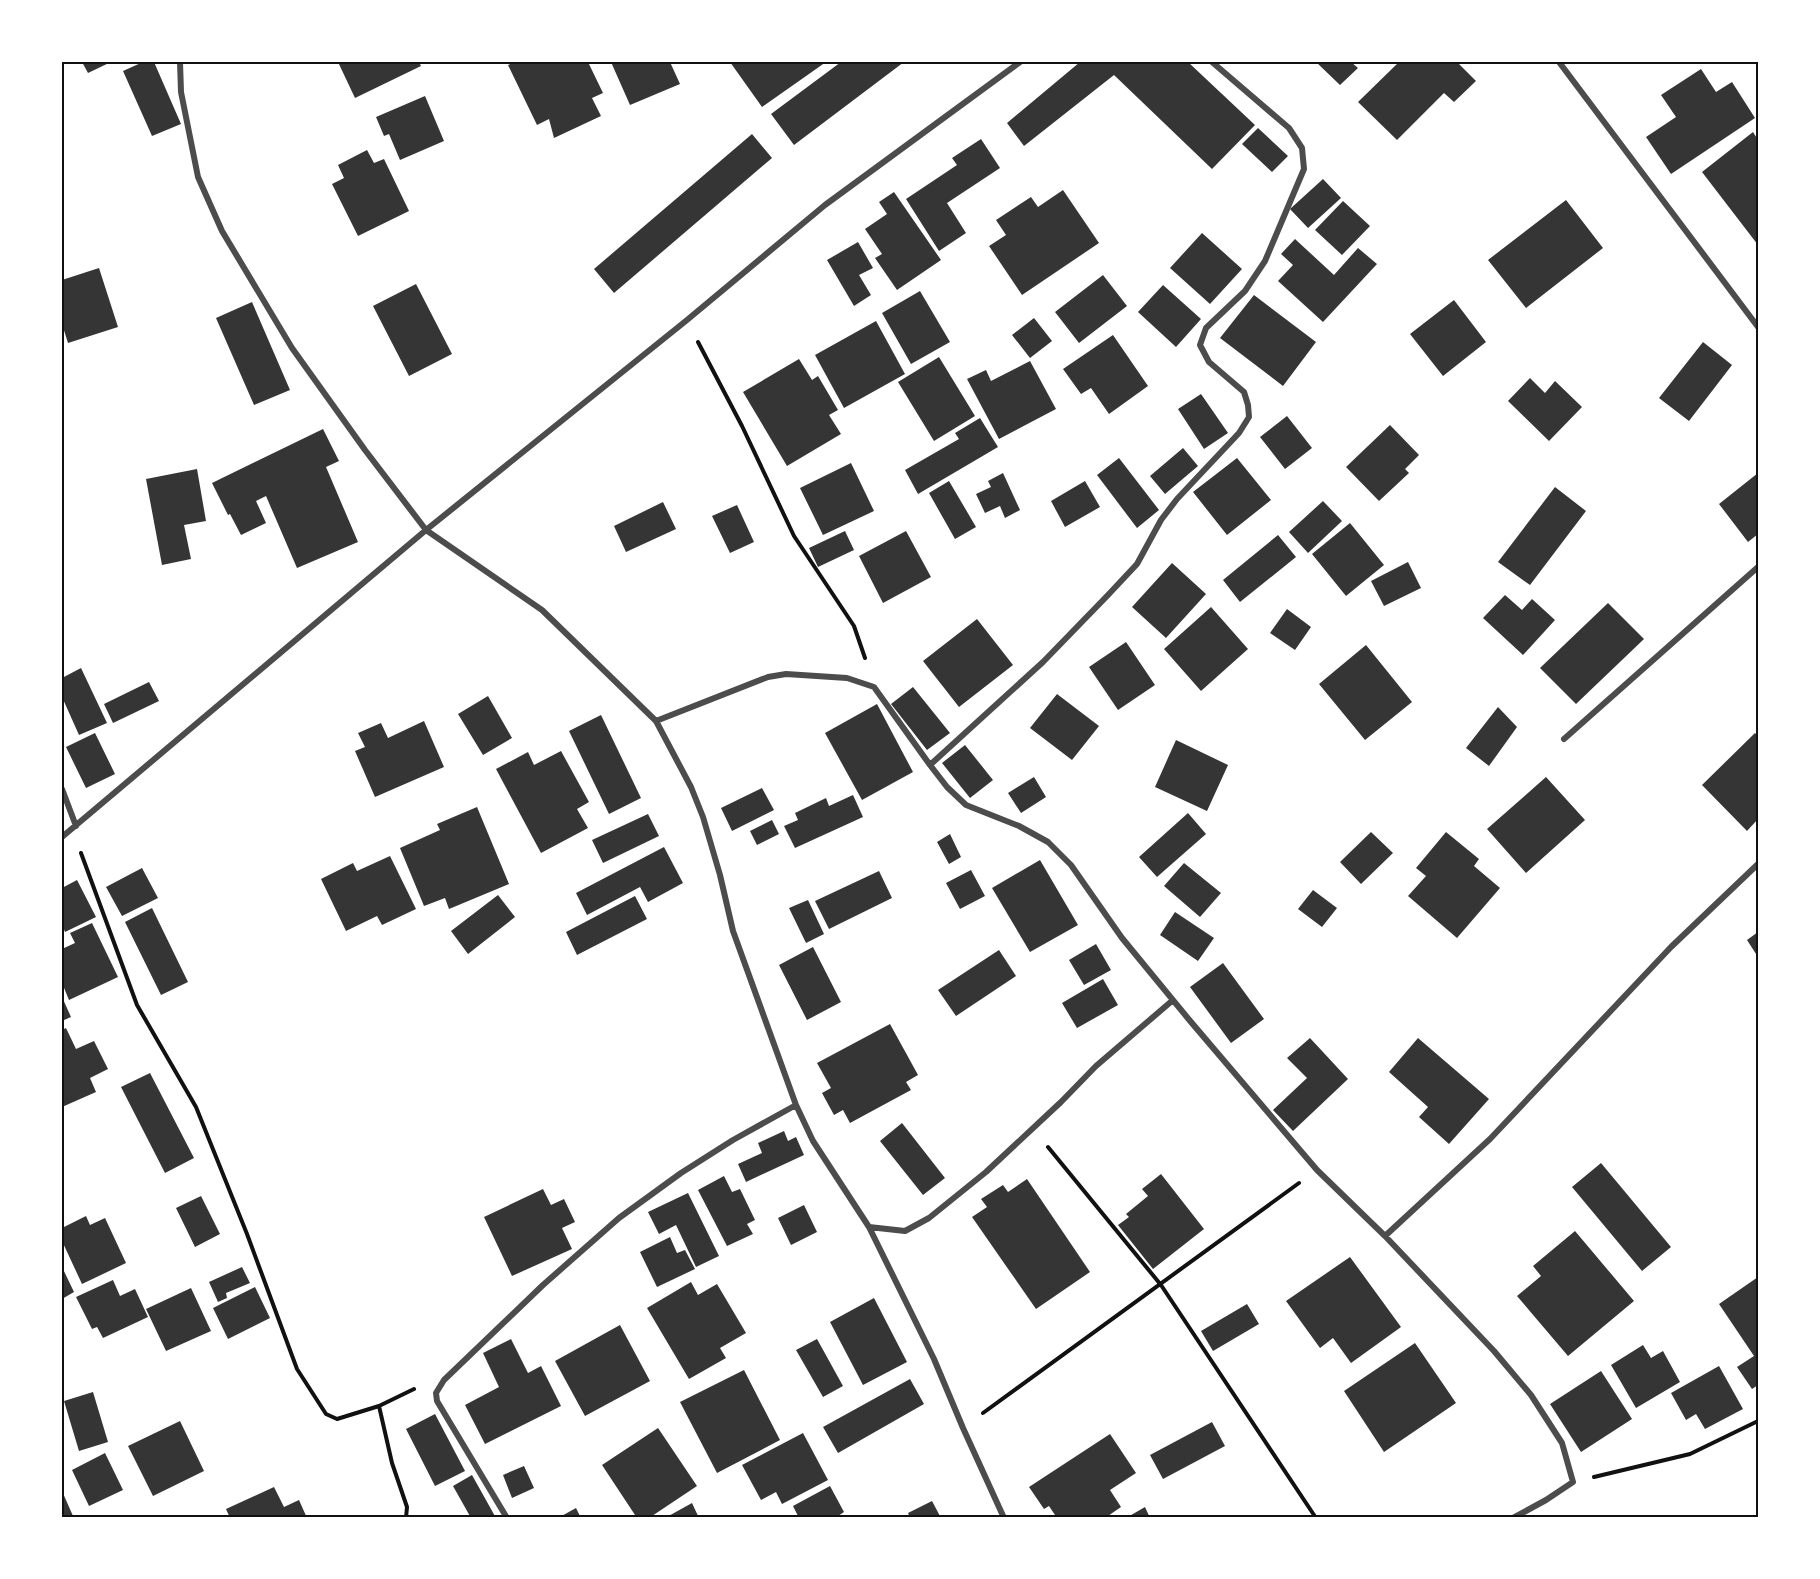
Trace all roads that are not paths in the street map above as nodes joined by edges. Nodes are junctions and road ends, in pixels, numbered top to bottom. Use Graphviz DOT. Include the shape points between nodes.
graph roads {
  1 [pos="180,62"];
  2 [pos="1020,62"];
  3 [pos="1212,62"];
  4 [pos="1559,62"];
  5 [pos="1758,327"];
  6 [pos="426,530"];
  7 [pos="1758,567"];
  8 [pos="656,721"];
  9 [pos="1564,740"];
  10 [pos="930,765"];
  11 [pos="62,789"];
  12 [pos="76,826"];
  13 [pos="62,837"];
  14 [pos="1758,864"];
  15 [pos="1173,1000"];
  16 [pos="796,1106"];
  17 [pos="869,1227"];
  18 [pos="1385,1236"];
  19 [pos="507,1518"];
  20 [pos="1004,1518"];
  21 [pos="1513,1518"];
  1 -- 6 [label="street" via="181,92 198,177 222,231 292,348"];
  2 -- 6 [label="street" via="825,205"];
  3 -- 10 [label="street" via="1289,128 1302,148 1304,169 1264,261 1245,291 1206,328 1200,345 1209,362 1244,392 1249,417 1239,433 1177,498 1137,564 1043,662"];
  4 -- 5 [label="street"];
  6 -- 8 [label="street" via="542,610"];
  6 -- 12 [label="street"];
  7 -- 9 [label="street"];
  8 -- 10 [label="street" via="768,676 847,678 874,687"];
  8 -- 16 [label="street" via="703,816 733,931"];
  10 -- 15 [label="street" via="966,805 1048,842 1071,865 1122,938"];
  11 -- 12 [label="street"];
  12 -- 13 [label="street"];
  14 -- 18 [label="street" via="1671,947 1490,1139"];
  15 -- 17 [label="street" via="1096,1066 986,1172 928,1218 904,1231"];
  15 -- 18 [label="street" via="1317,1170"];
  16 -- 17 [label="street" via="813,1141"];
  16 -- 19 [label="street" via="733,1140 619,1218 444,1380 436,1393 437,1401"];
  17 -- 20 [label="street" via="934,1359"];
  18 -- 21 [label="street" via="1494,1351 1531,1395 1562,1443 1573,1482"];
}
